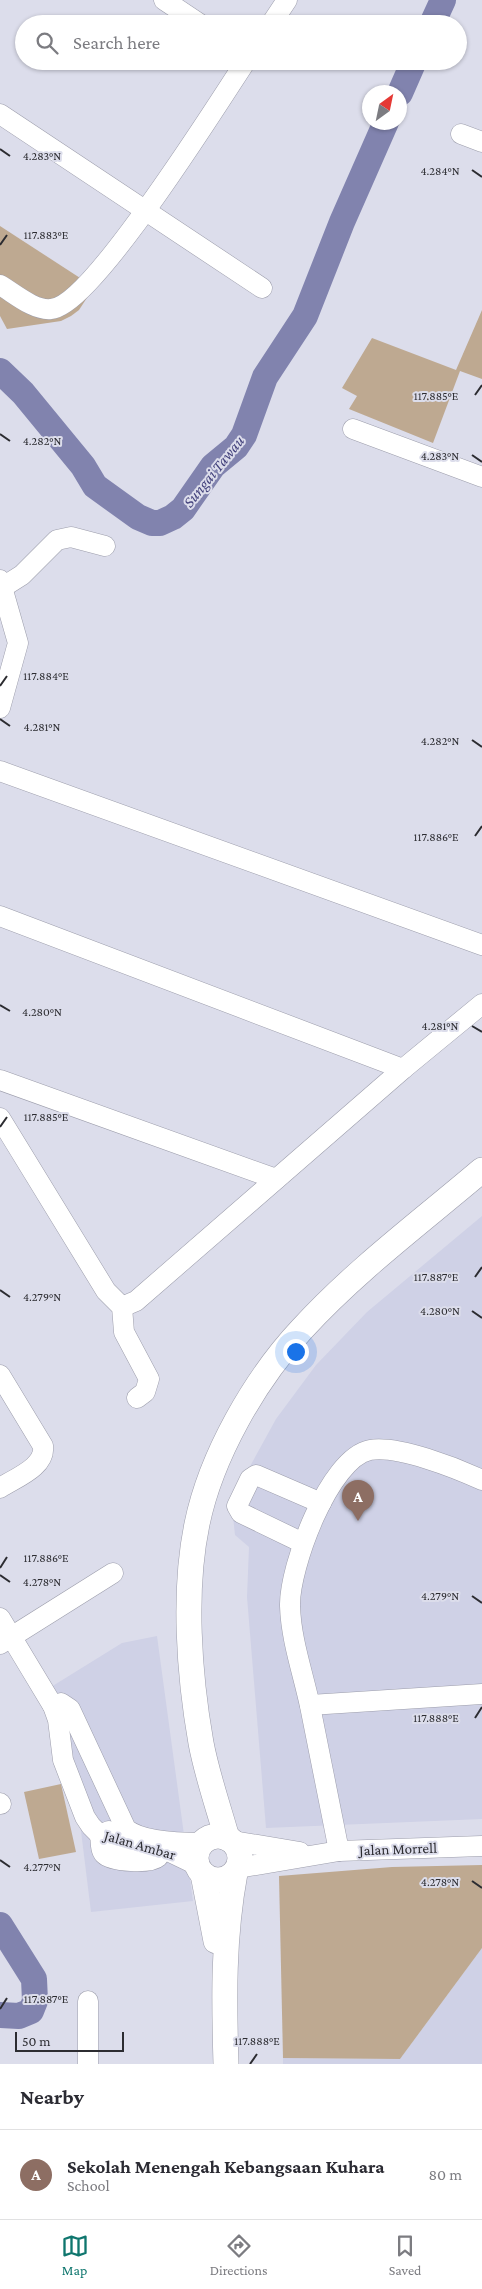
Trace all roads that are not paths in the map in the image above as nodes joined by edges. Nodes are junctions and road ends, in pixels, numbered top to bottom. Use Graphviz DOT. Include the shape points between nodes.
graph roads {
  1 [pos="164,0"];
  2 [pos="287,0"];
  3 [pos="186,15"];
  4 [pos="277,15"];
  5 [pos="240,70"];
  6 [pos="0,114"];
  7 [pos="461,134"];
  8 [pos="482,142"];
  9 [pos="146,210"];
  10 [pos="0,285"];
  11 [pos="262,288"];
  12 [pos="353,429"];
  13 [pos="482,477"];
  14 [pos="105,546"];
  15 [pos="2,584"];
  16 [pos="0,708"];
  17 [pos="0,771"];
  18 [pos="0,916"];
  19 [pos="482,945"];
  20 [pos="482,1004"];
  21 [pos="403,1069"];
  22 [pos="0,1080"];
  23 [pos="0,1118"];
  24 [pos="482,1170"];
  25 [pos="276,1179"];
  26 [pos="122,1308"];
  27 [pos="0,1375"];
  28 [pos="137,1398"];
  29 [pos="482,1480"];
  30 [pos="0,1488"];
  31 [pos="321,1503"];
  32 [pos="304,1543"];
  33 [pos="113,1573"];
  34 [pos="0,1618"];
  35 [pos="6,1640"];
  36 [pos="482,1694"];
  37 [pos="310,1705"];
  38 [pos="53,1706"];
  39 [pos="202,1745"];
  40 [pos="120,1815"];
  41 [pos="100,1835"];
  42 [pos="230,1839"];
  43 [pos="482,1846"];
  44 [pos="339,1851"];
  45 [pos="314,1854"];
  46 [pos="201,1861"];
  47 [pos="236,1870"];
  48 [pos="88,2001"];
  49 [pos="224,2001"];
  50 [pos="88,2064"];
  51 [pos="226,2064"];
  1 -- 3 [label="street"];
  2 -- 4 [label="street"];
  5 -- 9 [label="street"];
  6 -- 9 [label="street"];
  7 -- 8 [label="street"];
  9 -- 10 [label="street" via="95,276 61,307 40,308"];
  9 -- 11 [label="street"];
  12 -- 13 [label="street"];
  14 -- 15 [label="street" via="71,537 57,540 22,575"];
  15 -- 16 [label="street" via="18,644"];
  17 -- 19 [label="street"];
  18 -- 21 [label="street"];
  20 -- 21 [label="street"];
  21 -- 25 [label="street"];
  22 -- 25 [label="street"];
  23 -- 26 [label="street" via="106,1291"];
  24 -- 39 [label="main road" via="350,1283 302,1329 255,1391 224,1447 196,1525 191,1578 190,1649"];
  25 -- 26 [label="street" via="136,1300"];
  26 -- 28 [label="street" via="124,1332 149,1379 145,1392"];
  27 -- 30 [label="street" via="43,1446 43,1456 36,1465"];
  29 -- 31 [label="street" via="412,1455 375,1449 358,1455 346,1465"];
  31 -- 32 [label="street"];
  31 -- 32 [label="street" via="256,1475 250,1478 237,1506 241,1513"];
  32 -- 37 [label="street" via="293,1579 290,1605 295,1643"];
  33 -- 35 [label="street"];
  34 -- 35 [label="street, Jalan Ambar"];
  35 -- 38 [label="street, Jalan Ambar"];
  36 -- 37 [label="street"];
  37 -- 44 [label="street"];
  38 -- 40 [label="street, Jalan Ambar" via="61,1703 70,1709"];
  38 -- 41 [label="street, Jalan Ambar" via="58,1720 62,1760 85,1817"];
  39 -- 42 [label="main road"];
  39 -- 46 [label="main road" via="204,1818"];
  40 -- 41 [label="street" via="112,1829"];
  40 -- 46 [label="street, Jalan Ambar" via="131,1833 178,1843"];
  41 -- 46 [label="street, Jalan Ambar"];
  42 -- 45 [label="street"];
  42 -- 46 [label="main road" via="214,1836"];
  42 -- 47 [label="main road" via="240,1854"];
  43 -- 44 [label="street, Jalan Morrell"];
  44 -- 45 [label="street, Jalan Morrell"];
  45 -- 47 [label="street"];
  46 -- 47 [label="main road" via="216,1880 229,1877"];
  46 -- 49 [label="main road"];
  47 -- 49 [label="main road" via="227,1916"];
  48 -- 50 [label="street"];
  49 -- 51 [label="main road"];
}
